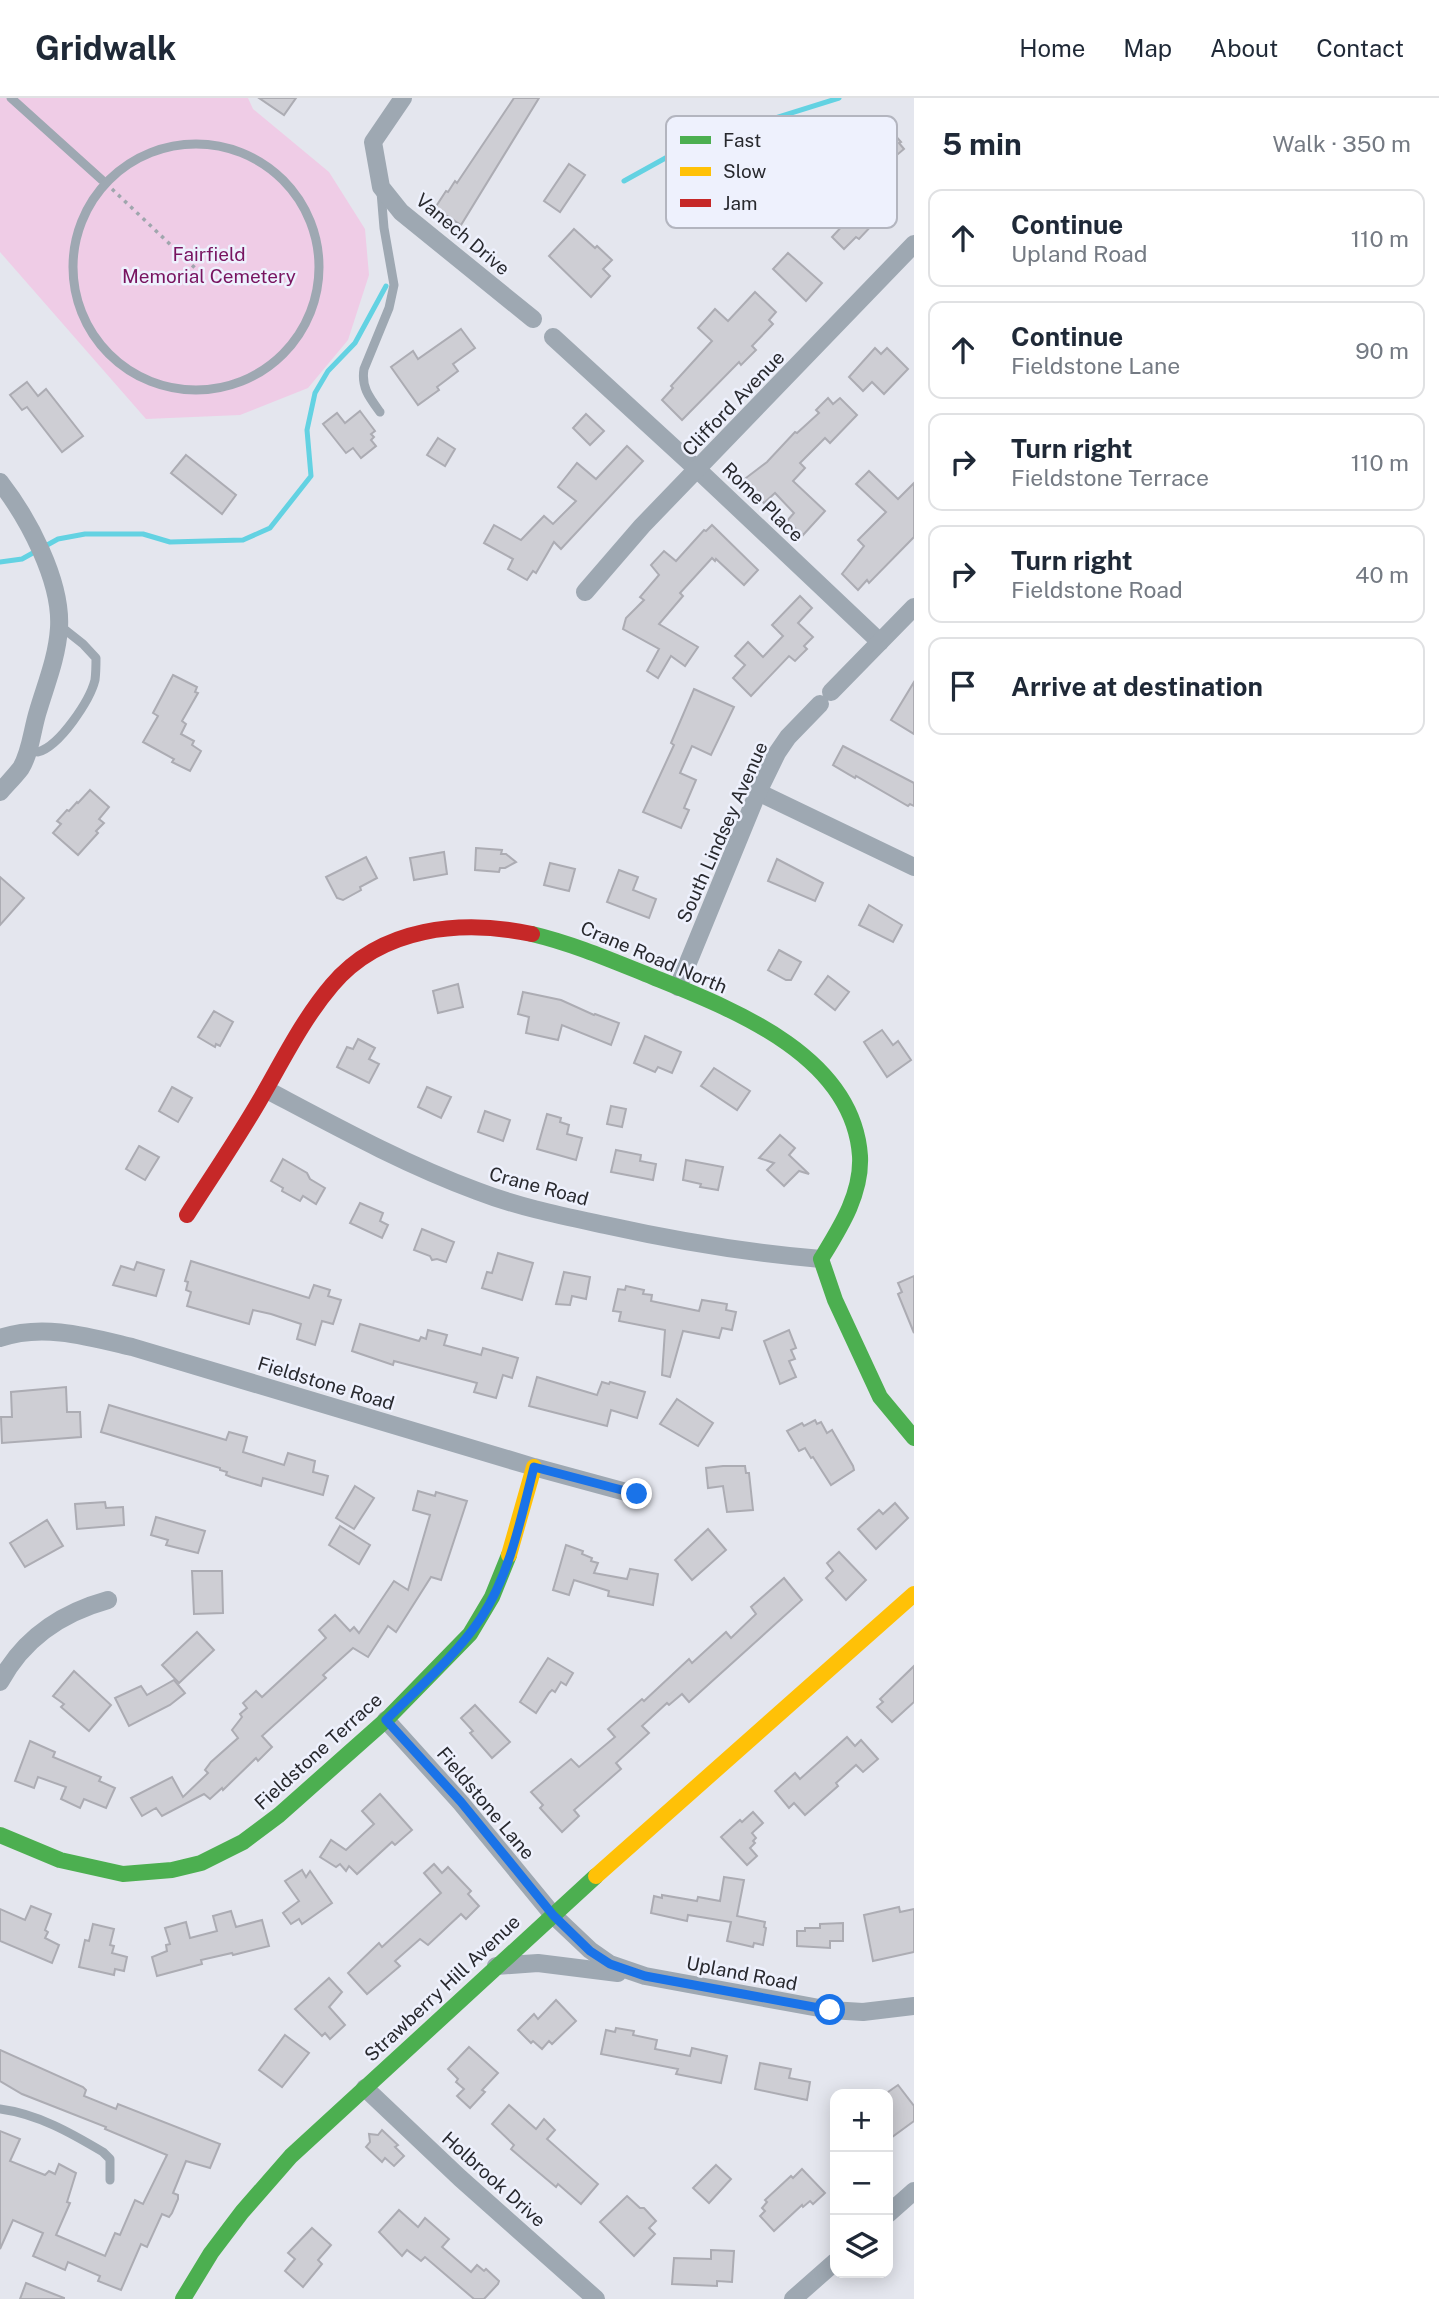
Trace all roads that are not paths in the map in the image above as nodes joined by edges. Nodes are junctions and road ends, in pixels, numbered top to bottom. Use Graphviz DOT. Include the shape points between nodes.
graph roads {
  1 [pos="12,98"];
  2 [pos="403,98"];
  3 [pos="102,180"];
  4 [pos="381,187"];
  5 [pos="914,244"];
  6 [pos="533,319"];
  7 [pos="553,337"];
  8 [pos="380,412"];
  9 [pos="698,470"];
  10 [pos="0,482"];
  11 [pos="585,592"];
  12 [pos="914,607"];
  13 [pos="59,625"];
  14 [pos="880,642"];
  15 [pos="27,751"];
  16 [pos="0,792"];
  17 [pos="758,792"];
  18 [pos="914,867"];
  19 [pos="678,987"];
  20 [pos="267,1090"];
  21 [pos="187,1215"];
  22 [pos="821,1259"];
  23 [pos="0,1338"];
  24 [pos="914,1437"];
  25 [pos="534,1467"];
  26 [pos="637,1494"];
  27 [pos="914,1594"];
  28 [pos="108,1600"];
  29 [pos="0,1682"];
  30 [pos="386,1720"];
  31 [pos="0,1835"];
  32 [pos="553,1915"];
  33 [pos="496,1966"];
  34 [pos="645,1976"];
  35 [pos="914,2006"];
  36 [pos="365,2088"];
  37 [pos="0,2109"];
  38 [pos="110,2180"];
  39 [pos="914,2191"];
  40 [pos="893,2210"];
  41 [pos="830,2266"];
  42 [pos="183,2299"];
  43 [pos="596,2299"];
  44 [pos="793,2299"];
  1 -- 3 [label="lane"];
  2 -- 4 [label="street, Vanech Drive" via="373,142"];
  3 -- 3 [label="lane" via="79,232 74,272 88,323 114,359 143,380 176,392 228,386 263,372 277,360 310,311 321,275 321,255 310,221 277,177 234,150 193,143 143,156"];
  4 -- 6 [label="street, Vanech Drive" via="401,212"];
  4 -- 8 [label="lane" via="394,285 362,379"];
  5 -- 9 [label="street, Clifford Avenue"];
  7 -- 9 [label="street, Rome Place"];
  9 -- 11 [label="street, Clifford Avenue"];
  9 -- 14 [label="street, Rome Place"];
  10 -- 13 [label="street" via="20,508 41,551"];
  12 -- 14 [label="street, South Lindsey Avenue"];
  13 -- 15 [label="street" via="50,677"];
  13 -- 15 [label="lane" via="96,658 95,681 68,728 38,752"];
  14 -- 17 [label="street, South Lindsey Avenue" via="783,745"];
  15 -- 16 [label="street" via="22,766"];
  17 -- 18 [label="street"];
  17 -- 19 [label="street, South Lindsey Avenue"];
  19 -- 20 [label="street, Crane Road North" via="572,944 530,934 462,928 408,936 364,956 323,995"];
  19 -- 22 [label="street, Crane Road North" via="786,1043 826,1076 838,1095 858,1140 858,1180 847,1215"];
  20 -- 21 [label="street, Crane Road North"];
  20 -- 22 [label="street, Crane Road" via="425,1171 480,1193 662,1237"];
  22 -- 24 [label="street" via="880,1398"];
  23 -- 25 [label="street, Fieldstone Road" via="51,1331 132,1347"];
  25 -- 26 [label="street, Fieldstone Road"];
  25 -- 30 [label="street, Fieldstone Terrace" via="514,1544 483,1616"];
  27 -- 32 [label="street, Strawberry Hill Avenue"];
  28 -- 29 [label="street" via="83,1607 38,1635"];
  30 -- 31 [label="street, Fieldstone Terrace" via="264,1828 201,1863 123,1874 60,1860"];
  30 -- 32 [label="street, Fieldstone Lane" via="461,1802"];
  32 -- 33 [label="street, Strawberry Hill Avenue"];
  32 -- 34 [label="street, Upland Road" via="590,1951 610,1964"];
  33 -- 34 [label="street, Upland Road" via="538,1963"];
  33 -- 36 [label="street, Strawberry Hill Avenue"];
  34 -- 35 [label="street, Upland Road" via="830,2010 863,2012"];
  36 -- 42 [label="street, Strawberry Hill Avenue" via="266,2183 211,2253"];
  36 -- 43 [label="street, Holbrook Drive"];
  37 -- 38 [label="lane" via="39,2119 103,2152 110,2159"];
  39 -- 40 [label="street"];
  41 -- 44 [label="street"];
}
